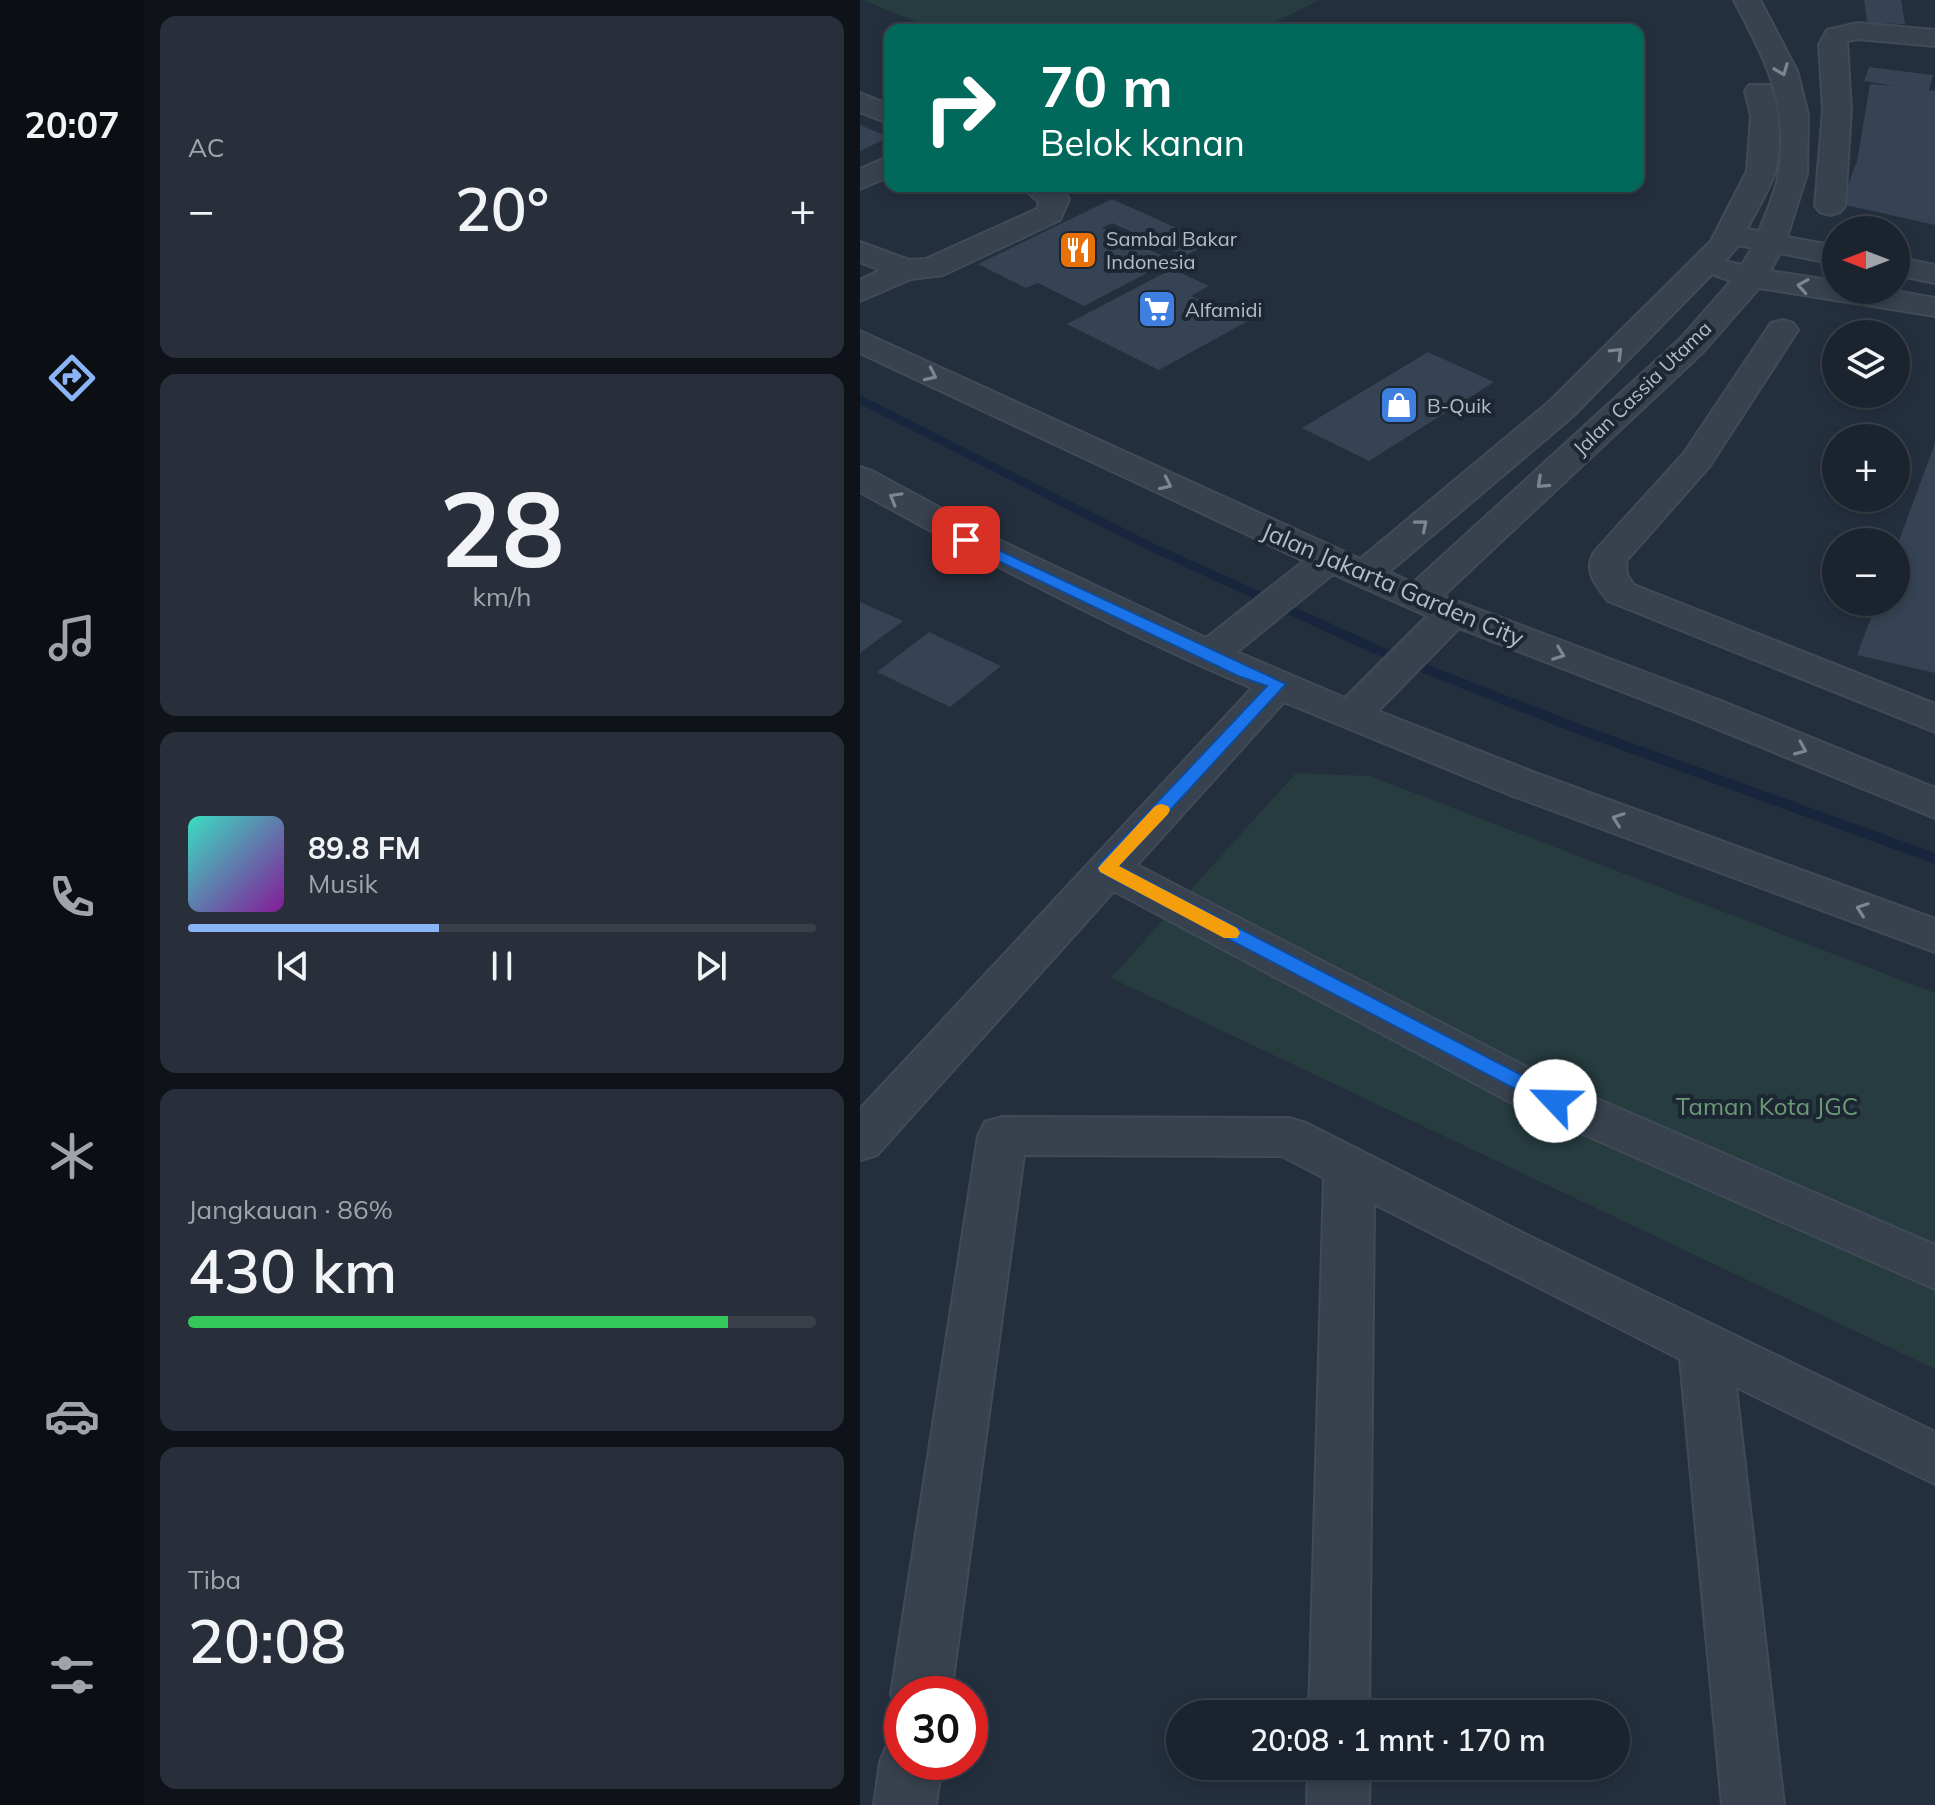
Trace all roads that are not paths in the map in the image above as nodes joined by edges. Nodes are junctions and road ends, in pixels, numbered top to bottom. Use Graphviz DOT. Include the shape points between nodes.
graph roads {
  1 [pos="1717,0"];
  2 [pos="1747,0"];
  3 [pos="1935,38"];
  4 [pos="860,101"];
  5 [pos="884,113"];
  6 [pos="884,168"];
  7 [pos="860,180"];
  8 [pos="1048,192"];
  9 [pos="1830,206"];
  10 [pos="1731,234"];
  11 [pos="1770,244"];
  12 [pos="860,251"];
  13 [pos="1822,253"];
  14 [pos="1707,266"];
  15 [pos="1910,269"];
  16 [pos="905,270"];
  17 [pos="1935,274"];
  18 [pos="1751,277"];
  19 [pos="860,292"];
  20 [pos="1935,307"];
  21 [pos="1782,330"];
  22 [pos="860,341"];
  23 [pos="860,478"];
  24 [pos="1328,560"];
  25 [pos="1363,575"];
  26 [pos="1434,606"];
  27 [pos="1209,655"];
  28 [pos="1278,684"];
  29 [pos="1352,714"];
  30 [pos="1935,719"];
  31 [pos="1935,804"];
  32 [pos="1107,868"];
  33 [pos="1935,936"];
  34 [pos="860,1141"];
  35 [pos="1349,1169"];
  36 [pos="1935,1268"];
  37 [pos="1705,1346"];
  38 [pos="1935,1459"];
  39 [pos="924,1676"];
  40 [pos="1339,1700"];
  41 [pos="908,1780"];
  42 [pos="1339,1780"];
  43 [pos="905,1805"];
  44 [pos="1338,1805"];
  45 [pos="1753,1805"];
  1 -- 10 [label="street, Jalan Cassia Utama" via="1753,67 1765,116 1761,171"];
  2 -- 11 [label="street, Jalan Cassia Utama, one-way" via="1784,71 1794,115 1793,174"];
  3 -- 9 [label="street" via="1858,31 1836,35"];
  4 -- 5 [label="street"];
  6 -- 7 [label="street"];
  8 -- 16 [label="street" via="1054,199 1050,214 932,268"];
  10 -- 11 [label="street"];
  10 -- 14 [label="street, Jalan Cassia Utama"];
  11 -- 13 [label="street"];
  11 -- 18 [label="street, Jalan Cassia Utama"];
  12 -- 16 [label="street"];
  14 -- 18 [label="street"];
  25 -- 14 [label="street, Jalan Cassia Utama, one-way" via="1561,409"];
  15 -- 17 [label="street"];
  16 -- 19 [label="street"];
  20 -- 18 [label="street, one-way"];
  18 -- 26 [label="street, Jalan Cassia Utama, one-way" via="1692,345"];
  21 -- 30 [label="street" via="1697,460 1608,559 1608,576 1621,593"];
  22 -- 24 [label="street, Jalan Jakarta Garden City, one-way"];
  27 -- 23 [label="street, one-way" via="966,540"];
  24 -- 25 [label="street, Jalan Jakarta Garden City"];
  24 -- 27 [label="street"];
  25 -- 26 [label="street, Jalan Jakarta Garden City"];
  26 -- 29 [label="street, Jalan Cassia Utama" via="1423,643"];
  26 -- 31 [label="street, Jalan Jakarta Garden City, one-way"];
  27 -- 28 [label="street"];
  28 -- 29 [label="street"];
  28 -- 32 [label="street"];
  33 -- 29 [label="street, one-way" via="1469,765"];
  32 -- 34 [label="street"];
  32 -- 36 [label="street" via="1527,1089"];
  35 -- 37 [label="street"];
  35 -- 39 [label="street" via="1289,1137 1002,1136"];
  35 -- 40 [label="street"];
  37 -- 38 [label="street"];
  37 -- 45 [label="street"];
  41 -- 43 [label="street"];
  42 -- 44 [label="street"];
}
